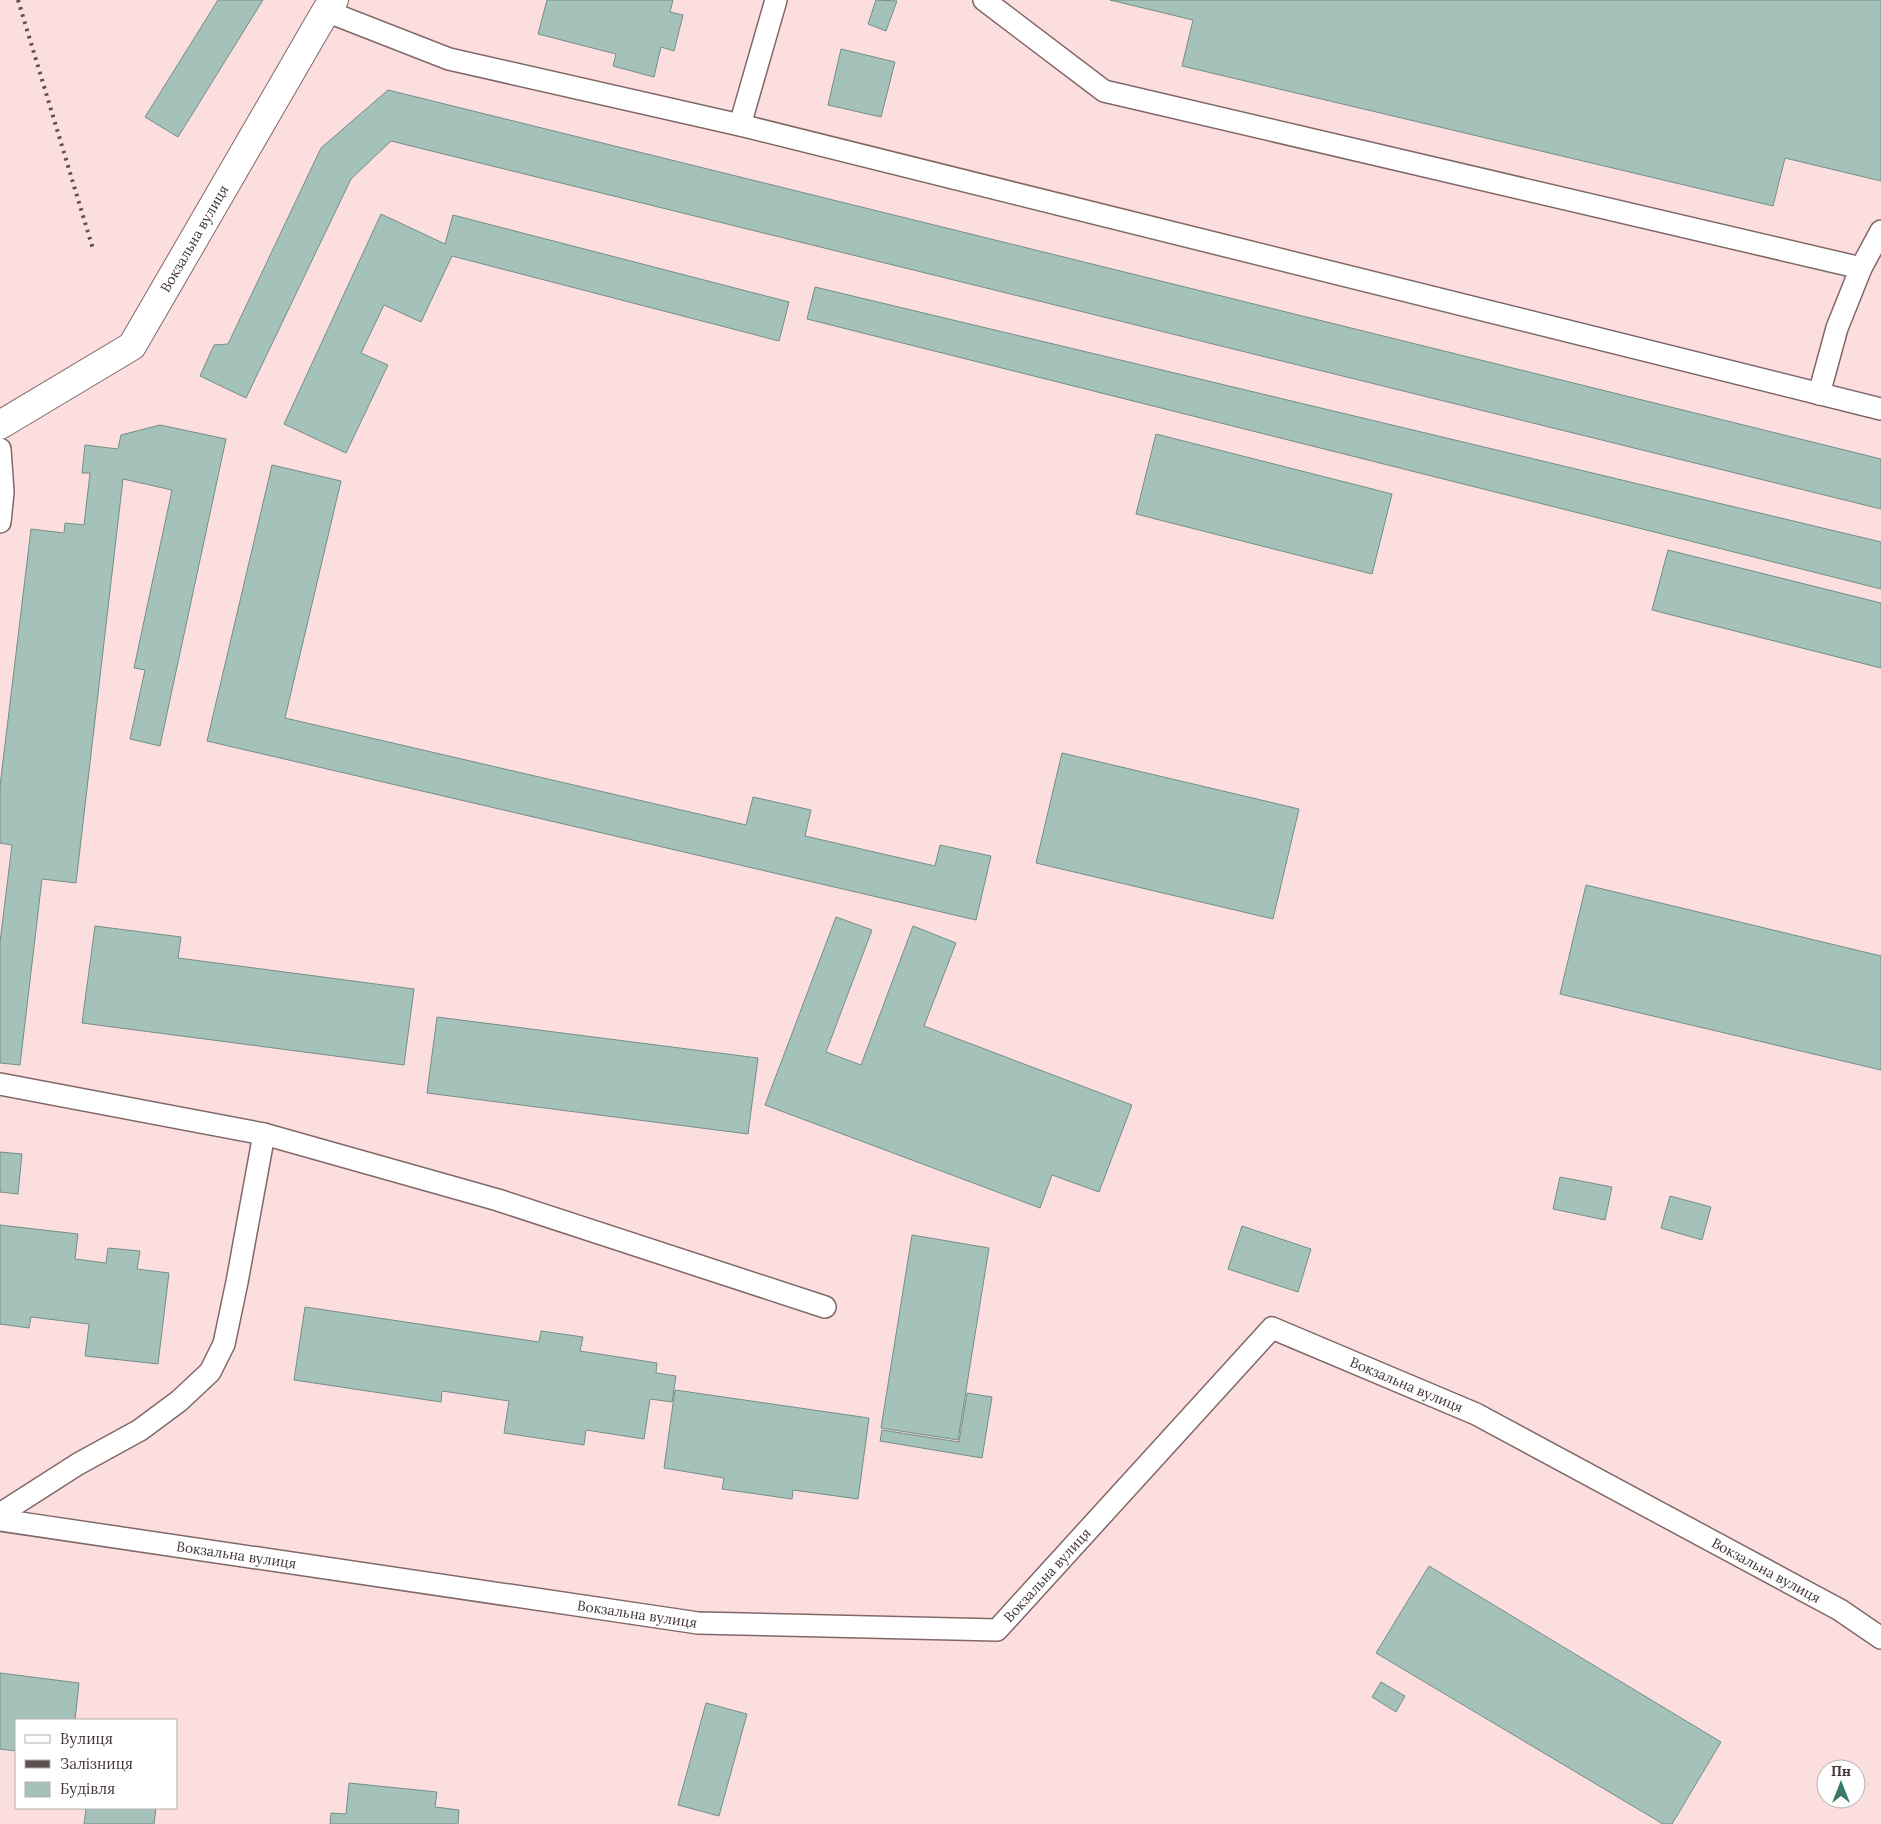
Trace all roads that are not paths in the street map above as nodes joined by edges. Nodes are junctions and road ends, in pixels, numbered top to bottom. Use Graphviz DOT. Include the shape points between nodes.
graph roads {
  1 [pos="776,0"];
  2 [pos="984,0"];
  3 [pos="330,6"];
  4 [pos="740,125"];
  5 [pos="1881,231"];
  6 [pos="1861,268"];
  7 [pos="1819,394"];
  8 [pos="1881,409"];
  9 [pos="0,425"];
  10 [pos="0,448"];
  11 [pos="0,522"];
  12 [pos="0,1084"];
  13 [pos="264,1134"];
  14 [pos="824,1307"];
  15 [pos="0,1514"];
  16 [pos="0,1520"];
  17 [pos="1881,1638"];
  1 -- 4 [label="lane"];
  2 -- 6 [label="lane" via="1104,91"];
  3 -- 4 [label="lane" via="449,59"];
  3 -- 9 [label="street, Вокзальна вулиця" via="132,346"];
  4 -- 7 [label="lane"];
  5 -- 6 [label="lane"];
  6 -- 7 [label="lane" via="1837,328"];
  7 -- 8 [label="lane"];
  10 -- 11 [label="lane" via="3,492"];
  12 -- 13 [label="lane"];
  13 -- 14 [label="lane" via="498,1200"];
  13 -- 15 [label="lane" via="224,1344 210,1372 179,1401 140,1430 78,1464"];
  16 -- 17 [label="lane, Вокзальна вулиця" via="698,1624 997,1630 1272,1328 1476,1414 1840,1610"];
}
